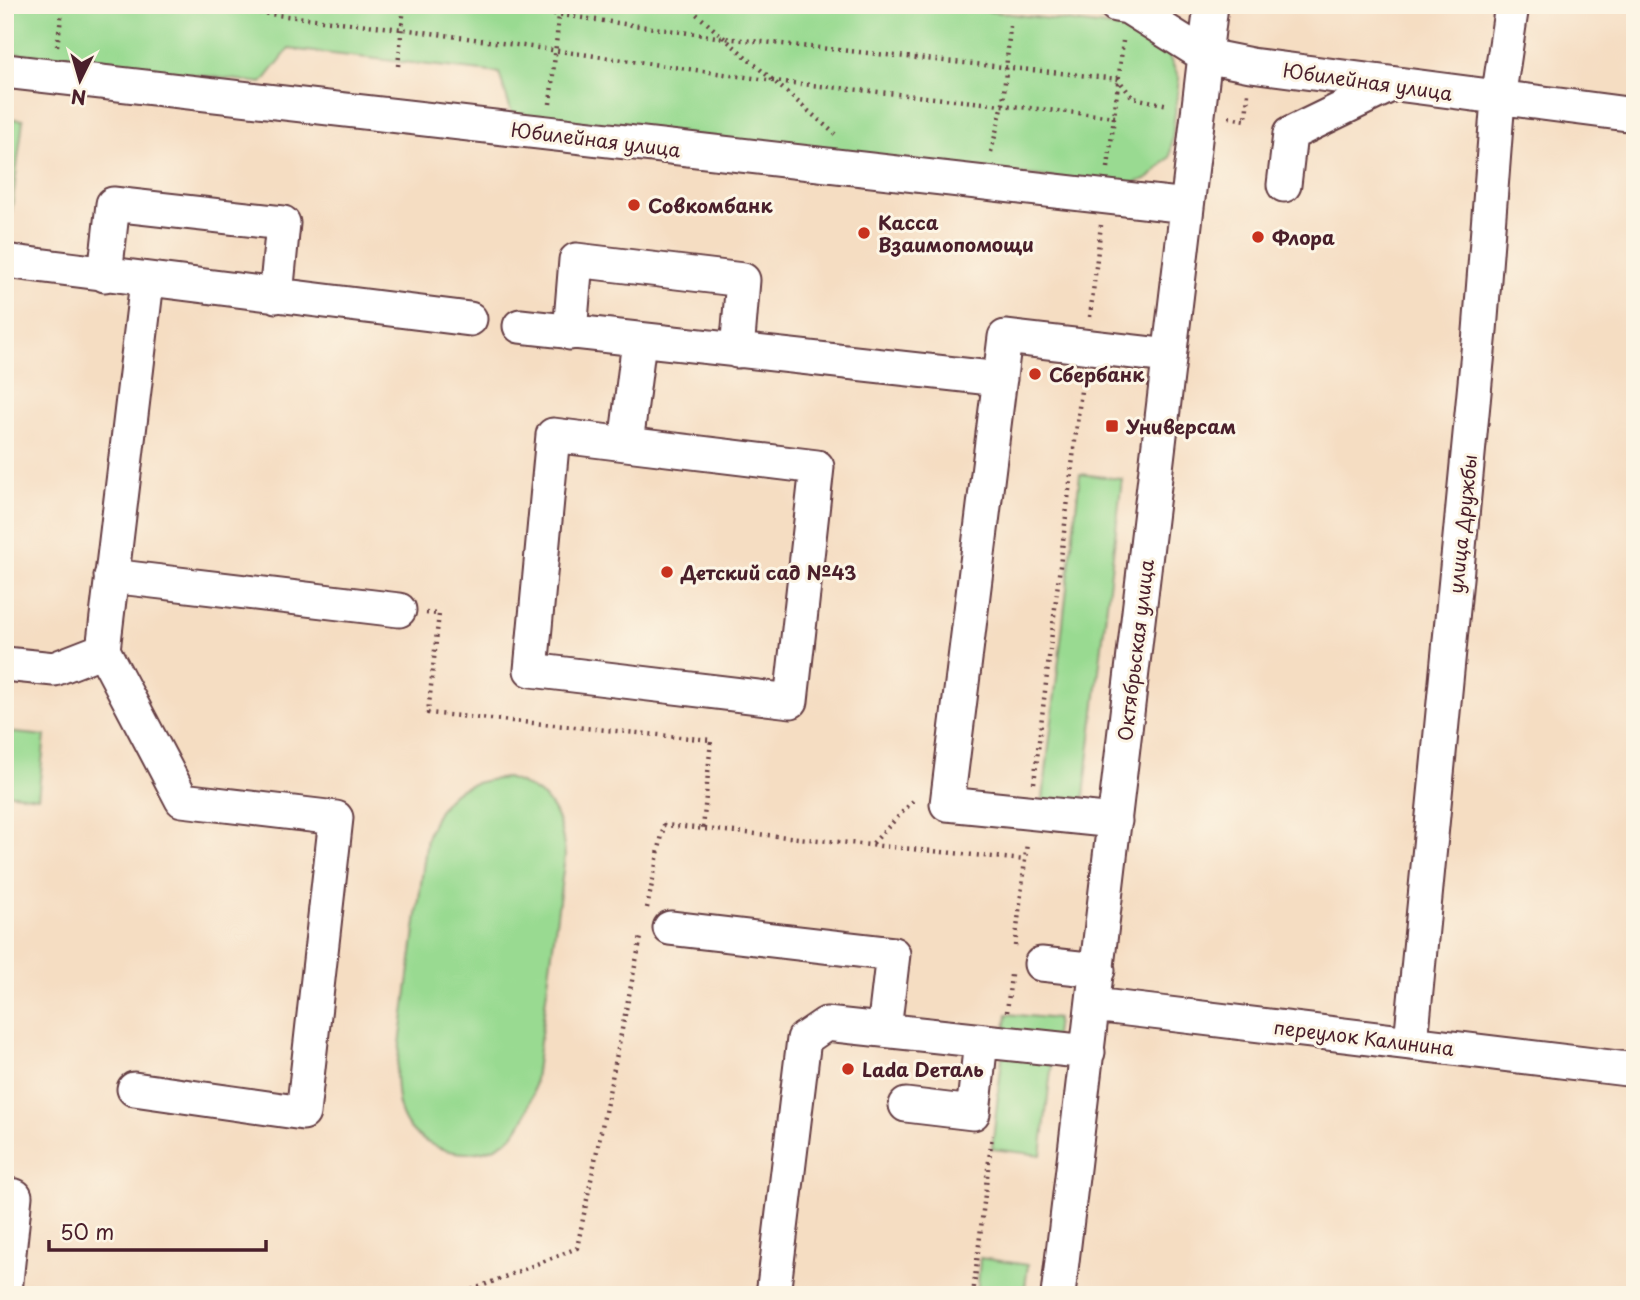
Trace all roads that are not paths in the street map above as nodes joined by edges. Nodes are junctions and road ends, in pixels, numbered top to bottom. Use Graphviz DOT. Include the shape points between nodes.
graph roads {
  1 [pos="1211,5"];
  2 [pos="1512,5"];
  3 [pos="1122,6"];
  4 [pos="1206,56"];
  5 [pos="5,71"];
  6 [pos="1393,84"];
  7 [pos="1498,99"];
  8 [pos="1635,115"];
  9 [pos="1284,186"];
  10 [pos="1187,206"];
  11 [pos="5,261"];
  12 [pos="105,275"];
  13 [pos="147,281"];
  14 [pos="276,296"];
  15 [pos="470,319"];
  16 [pos="520,326"];
  17 [pos="570,333"];
  18 [pos="639,341"];
  19 [pos="737,351"];
  20 [pos="1169,356"];
  21 [pos="1000,379"];
  22 [pos="626,444"];
  23 [pos="111,576"];
  24 [pos="399,610"];
  25 [pos="103,650"];
  26 [pos="5,664"];
  27 [pos="1115,821"];
  28 [pos="652,928"];
  29 [pos="1023,960"];
  30 [pos="1098,970"];
  31 [pos="1094,1005"];
  32 [pos="884,1030"];
  33 [pos="992,1042"];
  34 [pos="1411,1042"];
  35 [pos="1088,1052"];
  36 [pos="1635,1070"];
  37 [pos="134,1089"];
  38 [pos="906,1105"];
  39 [pos="5,1195"];
  40 [pos="5,1291"];
  41 [pos="773,1295"];
  42 [pos="1058,1295"];
  1 -- 4 [label="street, Октябрьская улица"];
  2 -- 7 [label="street, улица Дружбы"];
  3 -- 4 [label="street, Юбилейная улица"];
  4 -- 6 [label="street, Юбилейная улица"];
  4 -- 10 [label="street, Октябрьская улица"];
  5 -- 10 [label="street, Юбилейная улица"];
  6 -- 7 [label="street, Юбилейная улица"];
  6 -- 9 [label="street" via="1290,134"];
  7 -- 8 [label="street, Юбилейная улица"];
  7 -- 34 [label="street, улица Дружбы" via="1479,344"];
  10 -- 20 [label="street, Октябрьская улица"];
  11 -- 12 [label="street"];
  12 -- 13 [label="street"];
  12 -- 14 [label="street" via="113,204 283,223"];
  13 -- 14 [label="street"];
  13 -- 23 [label="street"];
  14 -- 15 [label="street"];
  16 -- 17 [label="street"];
  17 -- 18 [label="street"];
  17 -- 19 [label="street" via="576,260 743,280"];
  18 -- 19 [label="street"];
  18 -- 22 [label="street"];
  19 -- 21 [label="street"];
  20 -- 21 [label="street" via="1005,337"];
  20 -- 27 [label="street, Октябрьская улица"];
  21 -- 27 [label="street" via="947,804"];
  22 -- 22 [label="street" via="817,467 792,701 531,670 554,435"];
  23 -- 24 [label="street"];
  23 -- 25 [label="street"];
  25 -- 26 [label="street" via="54,669"];
  25 -- 37 [label="street" via="182,800 336,818 303,1113"];
  27 -- 30 [label="street, Октябрьская улица"];
  28 -- 32 [label="street" via="893,954"];
  29 -- 30 [label="street"];
  30 -- 31 [label="street, Октябрьская улица"];
  31 -- 34 [label="street, переулок Калинина"];
  31 -- 35 [label="street, Октябрьская улица"];
  32 -- 33 [label="street"];
  32 -- 41 [label="street" via="826,1024 804,1038"];
  33 -- 35 [label="street"];
  33 -- 38 [label="street" via="972,1113"];
  34 -- 36 [label="street, переулок Калинина"];
  35 -- 42 [label="street, Октябрьская улица"];
  39 -- 40 [label="street" via="15,1196"];
}
